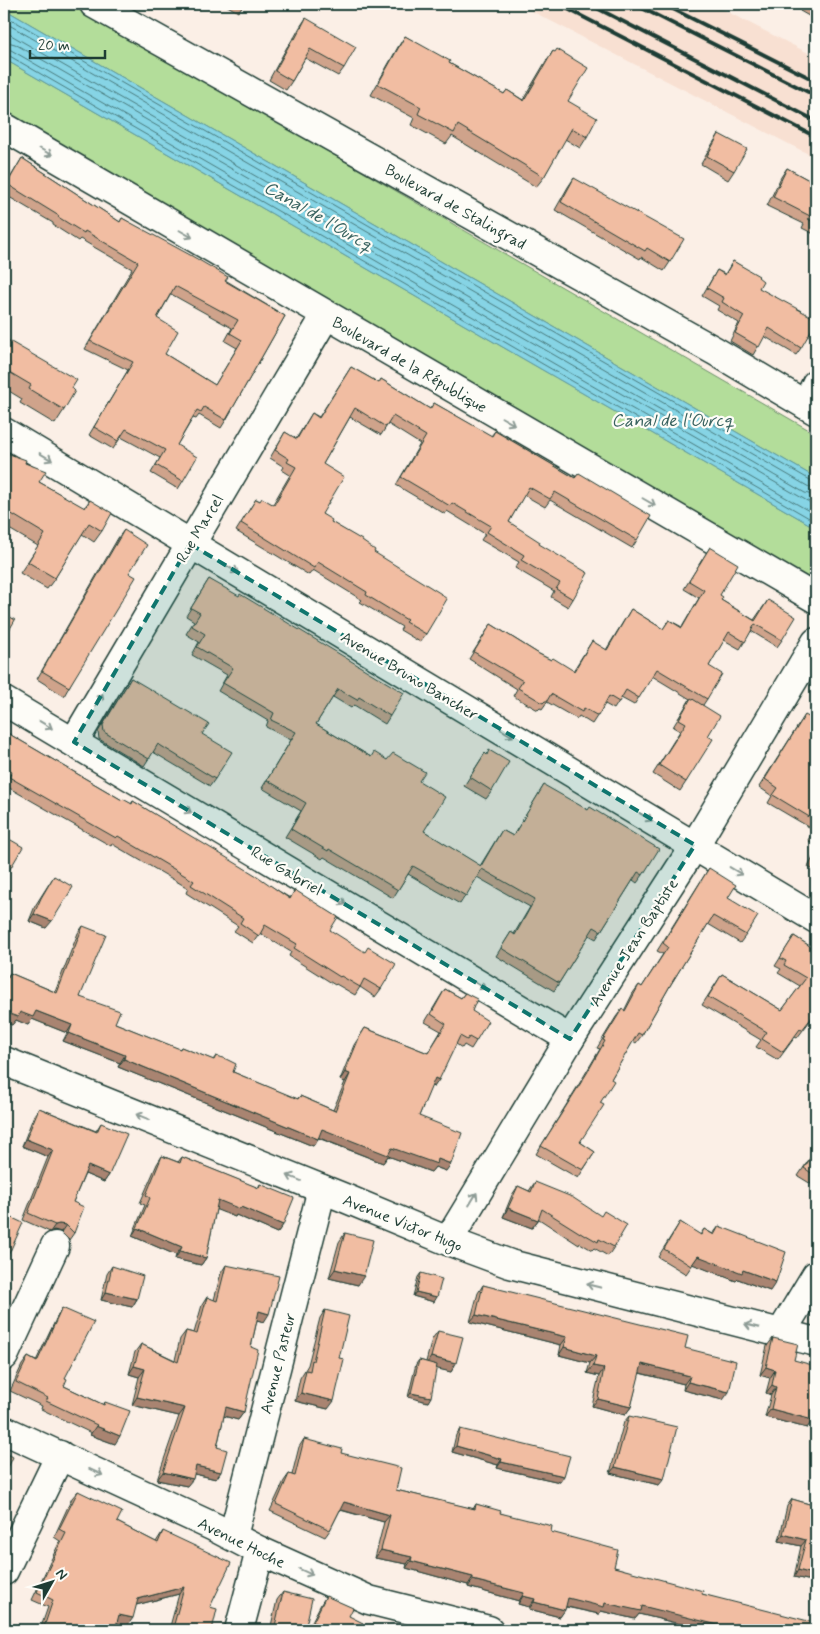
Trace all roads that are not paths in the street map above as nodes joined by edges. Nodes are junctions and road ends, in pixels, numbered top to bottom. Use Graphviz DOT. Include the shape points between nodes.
graph roads {
  1 [pos="94,4"];
  2 [pos="4,127"];
  3 [pos="326,315"];
  4 [pos="813,400"];
  5 [pos="4,432"];
  6 [pos="190,544"];
  7 [pos="816,599"];
  8 [pos="816,642"];
  9 [pos="4,701"];
  10 [pos="74,742"];
  11 [pos="695,846"];
  12 [pos="816,919"];
  13 [pos="570,1039"];
  14 [pos="4,1061"];
  15 [pos="322,1189"];
  16 [pos="448,1241"];
  17 [pos="55,1246"];
  18 [pos="816,1275"];
  19 [pos="781,1333"];
  20 [pos="816,1342"];
  21 [pos="4,1356"];
  22 [pos="4,1430"];
  23 [pos="60,1455"];
  24 [pos="233,1536"];
  25 [pos="260,1551"];
  26 [pos="4,1571"];
  27 [pos="239,1630"];
  28 [pos="489,1630"];
  1 -- 4 [label="street, Boulevard de Stalingrad" via="698,342"];
  2 -- 3 [label="street, Boulevard de la République, one-way"];
  3 -- 6 [label="street, Rue Marcel"];
  3 -- 7 [label="street, Boulevard de la République, one-way"];
  5 -- 6 [label="street, Avenue Bruno Bancher, one-way"];
  10 -- 6 [label="street, Rue Marcel, one-way"];
  6 -- 11 [label="street, Avenue Bruno Bancher, one-way"];
  8 -- 11 [label="street, Avenue Jean Baptiste"];
  9 -- 10 [label="street, Rue Gabriel, one-way"];
  10 -- 13 [label="street, Rue Gabriel, one-way"];
  11 -- 12 [label="street, Avenue Bruno Bancher, one-way"];
  11 -- 13 [label="street, Avenue Jean Baptiste"];
  16 -- 13 [label="street, Avenue Jean Baptiste, one-way"];
  15 -- 14 [label="street, Avenue Victor Hugo, one-way"];
  15 -- 16 [label="street, Avenue Victor Hugo"];
  15 -- 24 [label="street, Avenue Pasteur"];
  19 -- 16 [label="street, Avenue Victor Hugo, one-way" via="510,1264"];
  17 -- 21 [label="street"];
  18 -- 19 [label="street"];
  19 -- 20 [label="street, Avenue Victor Hugo"];
  22 -- 23 [label="street, Avenue Hoche"];
  23 -- 24 [label="street, Avenue Hoche, one-way"];
  23 -- 26 [label="street"];
  24 -- 25 [label="street, Avenue Hoche"];
  25 -- 27 [label="street"];
  25 -- 28 [label="street, Avenue Hoche, one-way" via="368,1600"];
}
